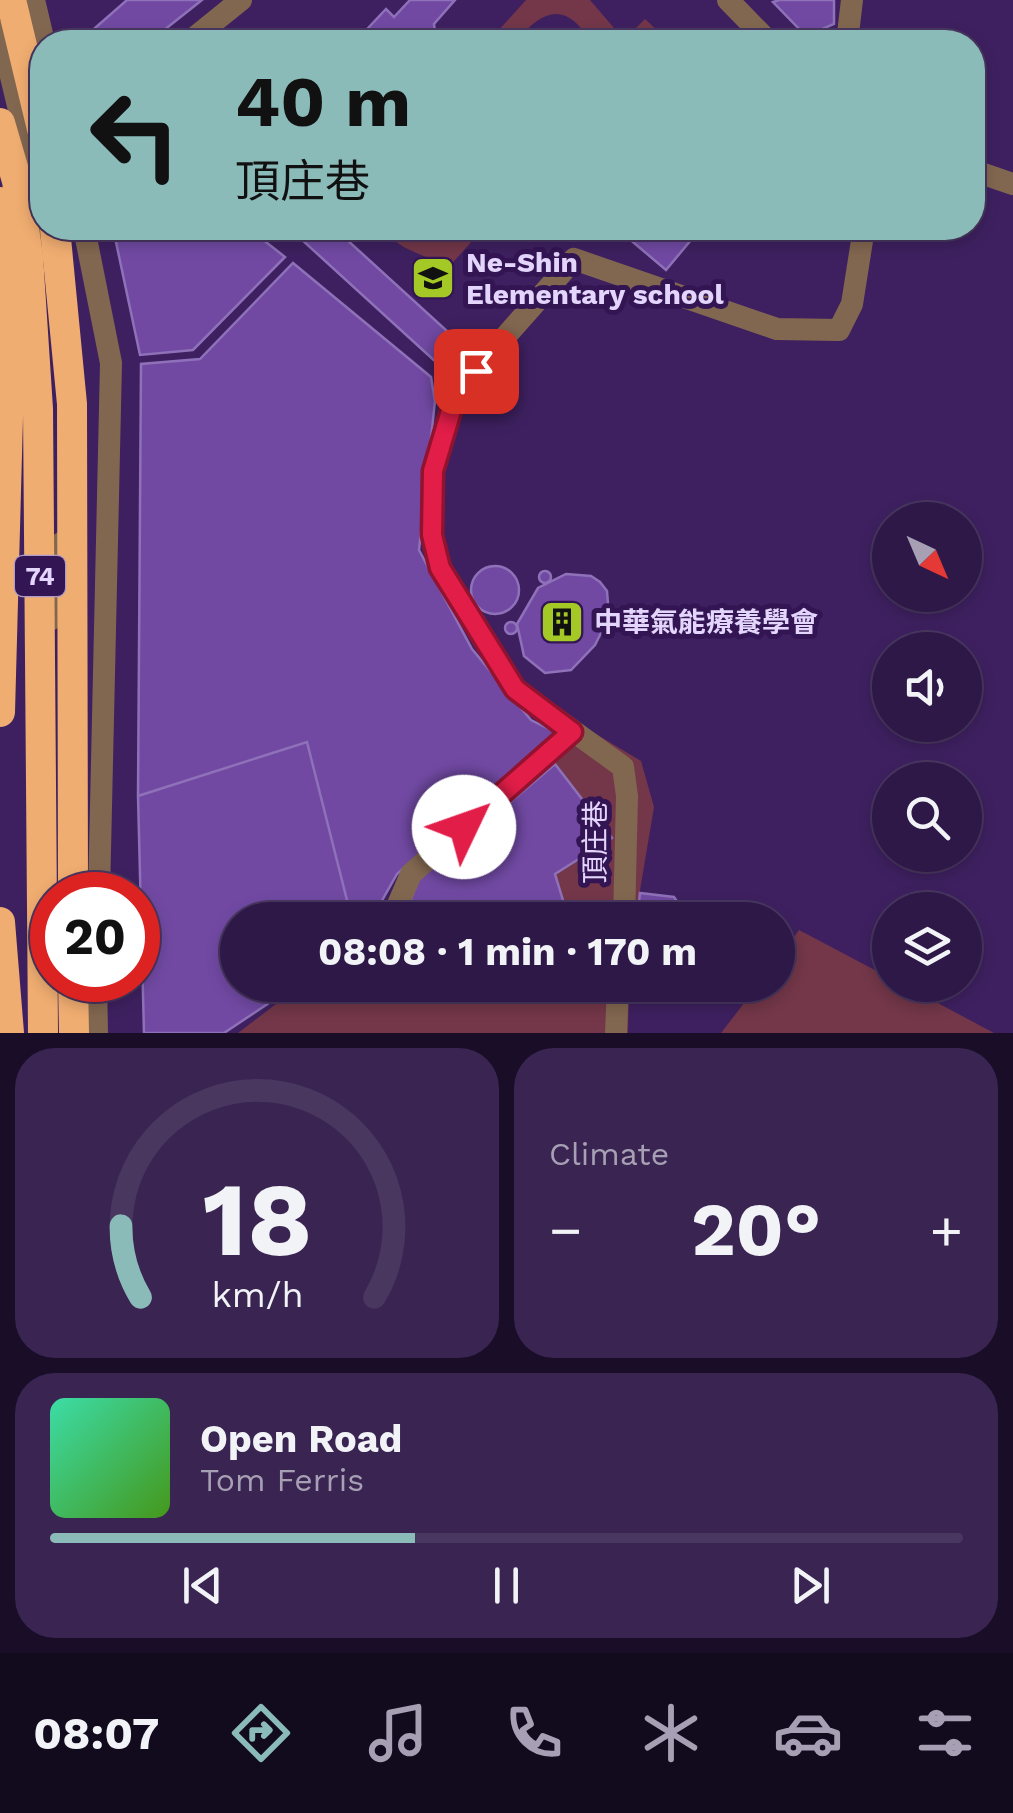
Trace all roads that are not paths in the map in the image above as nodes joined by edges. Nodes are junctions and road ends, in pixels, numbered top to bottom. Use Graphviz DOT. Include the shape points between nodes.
graph roads {
  1 [pos="11,0"];
  2 [pos="34,0"];
  3 [pos="241,0"];
  4 [pos="728,0"];
  5 [pos="852,0"];
  6 [pos="41,30"];
  7 [pos="204,30"];
  8 [pos="757,30"];
  9 [pos="848,30"];
  10 [pos="0,32"];
  11 [pos="30,79"];
  12 [pos="0,123"];
  13 [pos="30,144"];
  14 [pos="985,174"];
  15 [pos="1013,184"];
  16 [pos="0,190"];
  17 [pos="30,193"];
  18 [pos="0,202"];
  19 [pos="4,238"];
  20 [pos="46,240"];
  21 [pos="55,240"];
  22 [pos="86,240"];
  23 [pos="862,240"];
  24 [pos="0,712"];
  25 [pos="572,732"];
  26 [pos="32,742"];
  27 [pos="73,872"];
  28 [pos="100,872"];
  29 [pos="399,902"];
  30 [pos="625,902"];
  31 [pos="0,922"];
  32 [pos="73,1002"];
  33 [pos="96,1002"];
  34 [pos="617,1002"];
  35 [pos="9,1033"];
  36 [pos="35,1033"];
  37 [pos="43,1033"];
  38 [pos="74,1033"];
  39 [pos="97,1033"];
  40 [pos="616,1033"];
  1 -- 11 [label="highway"];
  2 -- 6 [label="street"];
  3 -- 7 [label="street"];
  4 -- 8 [label="street"];
  5 -- 9 [label="street"];
  10 -- 13 [label="street"];
  12 -- 37 [label="highway, 74, bridge" via="18,181 38,409"];
  14 -- 15 [label="street"];
  16 -- 19 [label="street"];
  17 -- 19 [label="street"];
  18 -- 24 [label="highway, bridge" via="9,381"];
  19 -- 26 [label="street" via="26,467"];
  20 -- 26 [label="street" via="66,428 64,526"];
  21 -- 27 [label="highway, 74" via="72,404"];
  22 -- 28 [label="street" via="111,363"];
  23 -- 25 [label="street, 頂庄巷" via="852,304 839,330 777,329 574,259 453,404 433,471 432,535 440,568 515,689"];
  25 -- 29 [label="street" via="410,874"];
  25 -- 30 [label="street, 頂庄巷" via="623,768"];
  26 -- 36 [label="street"];
  31 -- 35 [label="highway"];
  32 -- 38 [label="highway"];
  33 -- 39 [label="street"];
  34 -- 40 [label="street"];
}
